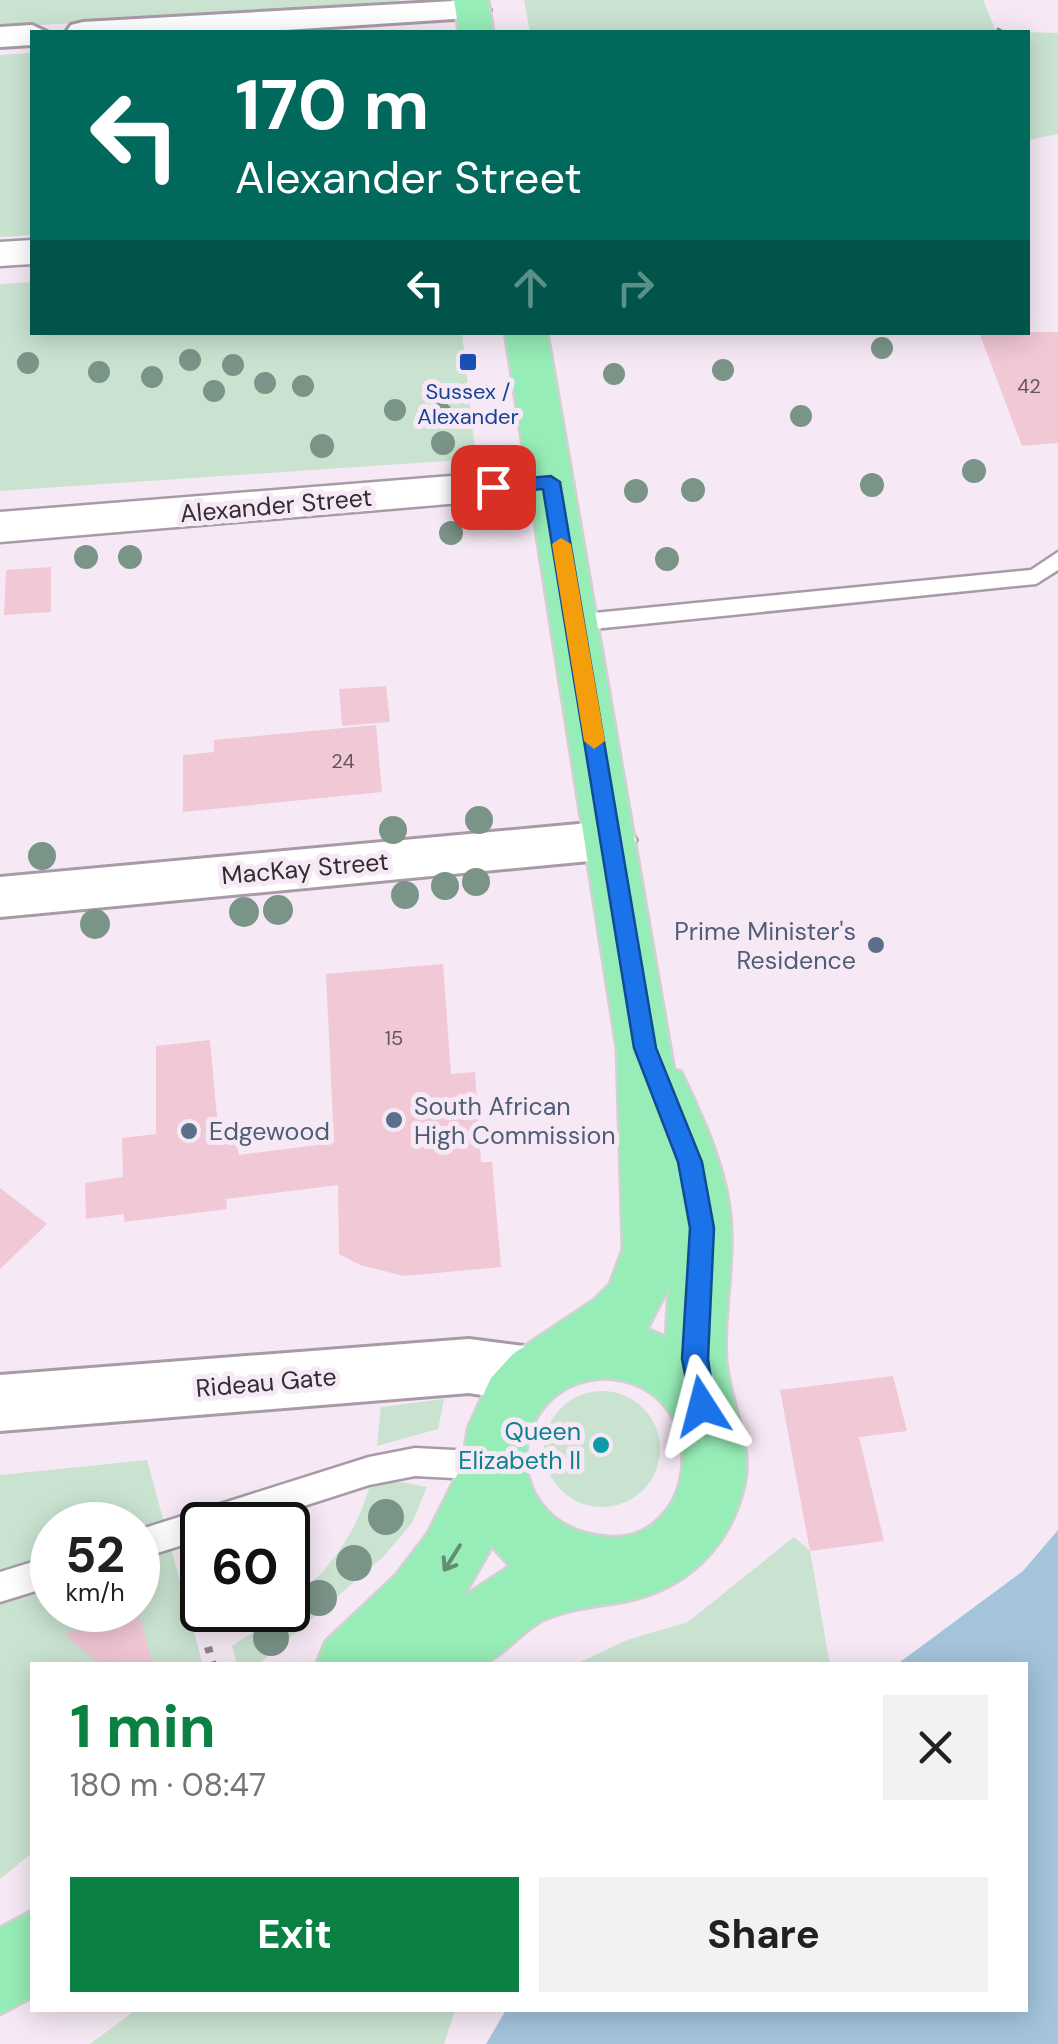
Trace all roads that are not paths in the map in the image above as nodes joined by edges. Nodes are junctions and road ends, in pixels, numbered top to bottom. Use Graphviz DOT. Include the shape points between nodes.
graph roads {
  1 [pos="473,14"];
  2 [pos="126,30"];
  3 [pos="30,36"];
  4 [pos="0,37"];
  5 [pos="30,252"];
  6 [pos="0,254"];
  7 [pos="526,335"];
  8 [pos="551,482"];
  9 [pos="0,526"];
  10 [pos="1058,559"];
  11 [pos="574,623"];
  12 [pos="610,840"];
  13 [pos="0,896"];
  14 [pos="645,1048"];
  15 [pos="548,1366"];
  16 [pos="0,1404"];
  17 [pos="702,1406"];
  18 [pos="492,1468"];
  19 [pos="160,1539"];
  20 [pos="603,1568"];
  21 [pos="30,1578"];
  22 [pos="0,1587"];
  23 [pos="353,1662"];
  24 [pos="428,1662"];
  25 [pos="30,1950"];
  26 [pos="30,1972"];
  27 [pos="0,1977"];
  28 [pos="0,1994"];
  1 -- 2 [label="street"];
  3 -- 4 [label="street"];
  5 -- 6 [label="street"];
  7 -- 8 [label="main road"];
  8 -- 9 [label="street, Alexander Street"];
  8 -- 11 [label="main road"];
  10 -- 11 [label="lane" via="1036,577"];
  11 -- 12 [label="main road"];
  12 -- 13 [label="street, MacKay Street"];
  12 -- 14 [label="main road"];
  14 -- 15 [label="main road" via="653,1249 633,1301 616,1320"];
  14 -- 17 [label="main road" via="690,1162 702,1228 695,1359"];
  15 -- 16 [label="street, Rideau Gate" via="469,1366"];
  15 -- 17 [label="main road" via="596,1351 627,1353 657,1364"];
  15 -- 18 [label="main road" via="508,1400 495,1432"];
  17 -- 20 [label="main road" via="716,1440 717,1479 704,1514 678,1544 643,1563"];
  18 -- 19 [label="lane" via="415,1462 369,1471"];
  18 -- 20 [label="main road" via="500,1500 540,1548"];
  18 -- 23 [label="main road, one-way" via="447,1568"];
  20 -- 24 [label="main road" via="524,1593"];
  21 -- 22 [label="lane"];
  25 -- 27 [label="main road"];
  26 -- 28 [label="main road"];
}
